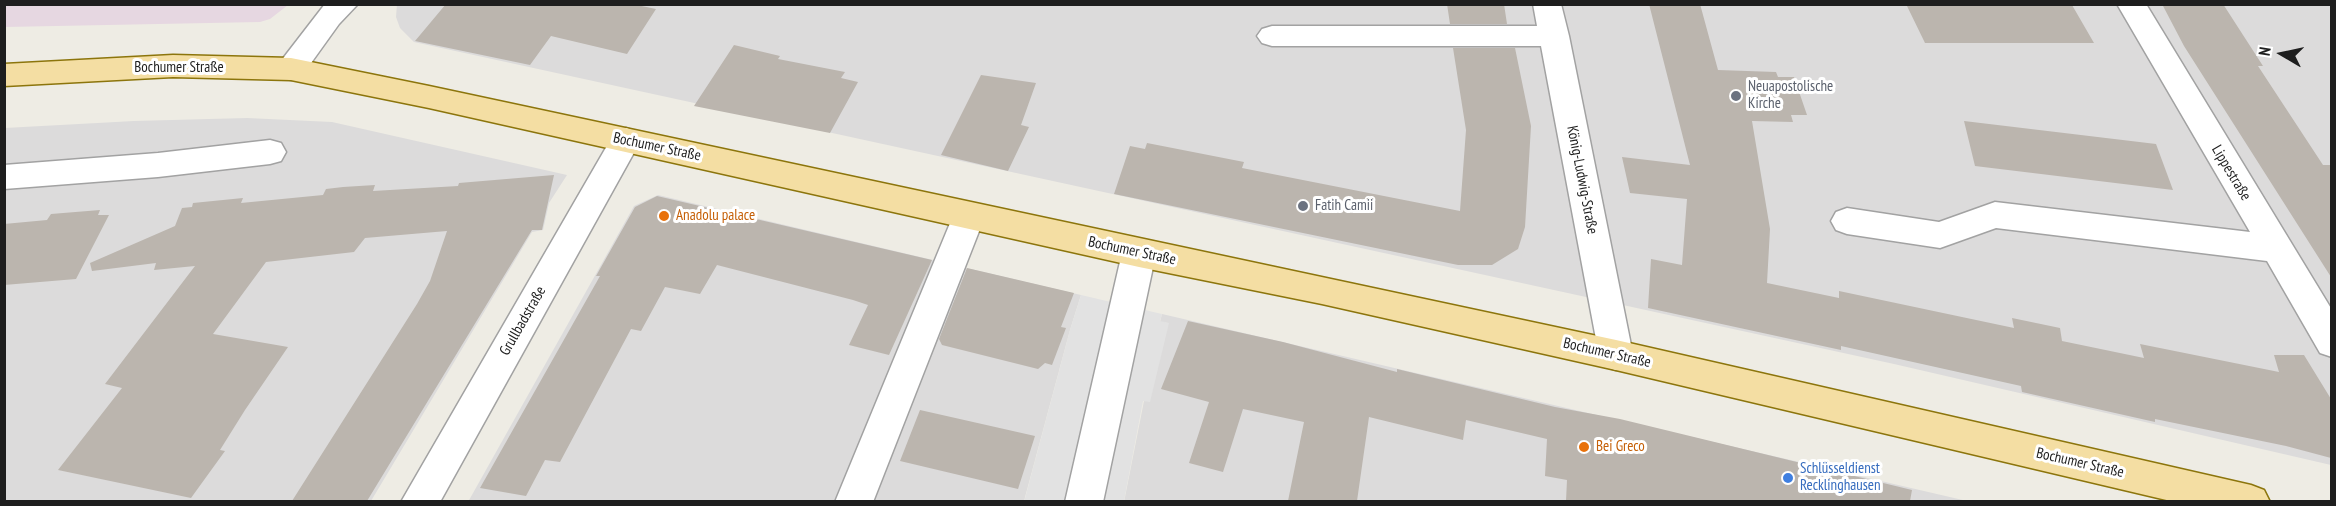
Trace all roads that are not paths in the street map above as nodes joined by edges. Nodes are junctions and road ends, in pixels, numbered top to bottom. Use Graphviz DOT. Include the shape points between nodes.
graph roads {
  1 [pos="344,4"];
  2 [pos="1547,4"];
  3 [pos="2131,4"];
  4 [pos="1272,36"];
  5 [pos="1554,36"];
  6 [pos="291,69"];
  7 [pos="4,75"];
  8 [pos="626,140"];
  9 [pos="270,152"];
  10 [pos="4,177"];
  11 [pos="969,216"];
  12 [pos="1847,221"];
  13 [pos="2276,249"];
  14 [pos="1139,253"];
  15 [pos="2331,342"];
  16 [pos="1616,355"];
  17 [pos="420,501"];
  18 [pos="854,501"];
  19 [pos="1084,501"];
  20 [pos="2251,501"];
  1 -- 6 [label="street" via="329,17"];
  2 -- 5 [label="street, König-Ludwig-Straße"];
  3 -- 13 [label="street, Lippestraße"];
  4 -- 5 [label="street"];
  5 -- 16 [label="street, König-Ludwig-Straße"];
  6 -- 7 [label="main road, Bochumer Straße" via="173,66"];
  6 -- 8 [label="main road, Bochumer Straße"];
  8 -- 11 [label="main road, Bochumer Straße"];
  8 -- 17 [label="street, Grullbadstraße"];
  9 -- 10 [label="street"];
  11 -- 14 [label="main road, Bochumer Straße"];
  11 -- 18 [label="street"];
  12 -- 13 [label="street" via="1940,235 1995,215"];
  13 -- 15 [label="street, Lippestraße"];
  14 -- 16 [label="main road, Bochumer Straße"];
  14 -- 19 [label="street"];
  16 -- 20 [label="main road, Bochumer Straße"];
}
